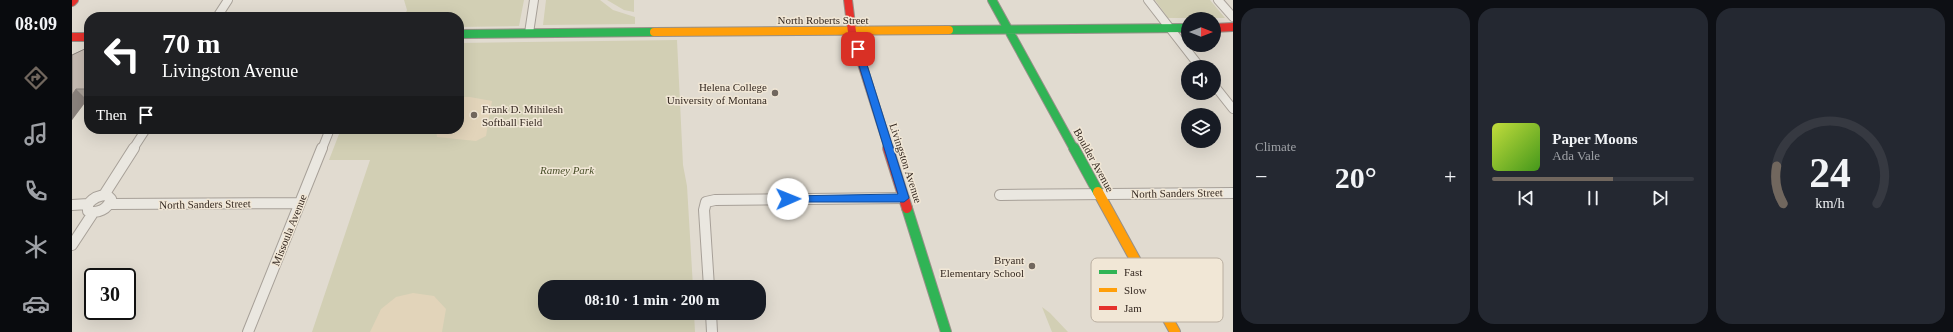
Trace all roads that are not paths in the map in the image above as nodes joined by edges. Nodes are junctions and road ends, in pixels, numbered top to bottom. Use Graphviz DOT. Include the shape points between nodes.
graph roads {
  1 [pos="74,0"];
  2 [pos="228,0"];
  3 [pos="534,0"];
  4 [pos="848,0"];
  5 [pos="992,0"];
  6 [pos="1148,0"];
  7 [pos="1218,0"];
  8 [pos="72,2"];
  9 [pos="220,12"];
  10 [pos="1233,17"];
  11 [pos="1233,27"];
  12 [pos="1170,28"];
  13 [pos="1181,28"];
  14 [pos="1221,28"];
  15 [pos="1008,29"];
  16 [pos="852,32"];
  17 [pos="529,33"];
  18 [pos="464,34"];
  19 [pos="72,37"];
  20 [pos="84,37"];
  21 [pos="1195,60"];
  22 [pos="1221,93"];
  23 [pos="1233,109"];
  24 [pos="143,134"];
  25 [pos="328,134"];
  26 [pos="1233,193"];
  27 [pos="104,195"];
  28 [pos="1000,195"];
  29 [pos="1099,195"];
  30 [pos="904,198"];
  31 [pos="300,202"];
  32 [pos="72,204"];
  33 [pos="109,204"];
  34 [pos="90,208"];
  35 [pos="72,246"];
  36 [pos="1134,258"];
  37 [pos="709,280"];
  38 [pos="711,320"];
  39 [pos="1169,322"];
  40 [pos="248,332"];
  41 [pos="712,332"];
  42 [pos="946,332"];
  43 [pos="1175,332"];
  1 -- 8 [label="main road"];
  2 -- 9 [label="street"];
  3 -- 17 [label="street"];
  4 -- 16 [label="main road, Livingston Avenue"];
  5 -- 15 [label="main road, Boulder Avenue"];
  6 -- 12 [label="street"];
  7 -- 10 [label="street"];
  11 -- 14 [label="main road"];
  12 -- 13 [label="main road, North Roberts Street"];
  12 -- 15 [label="main road, North Roberts Street"];
  12 -- 21 [label="street"];
  15 -- 16 [label="main road, North Roberts Street"];
  15 -- 29 [label="main road, Boulder Avenue"];
  16 -- 17 [label="main road, North Roberts Street"];
  16 -- 30 [label="main road, Livingston Avenue"];
  17 -- 18 [label="main road, North Roberts Street"];
  19 -- 20 [label="main road"];
  22 -- 23 [label="street"];
  24 -- 27 [label="street"];
  25 -- 31 [label="street, Missoula Avenue"];
  26 -- 29 [label="street, North Sanders Street"];
  27 -- 33 [label="street" via="110,199"];
  27 -- 34 [label="street" via="93,199"];
  28 -- 29 [label="street, North Sanders Street"];
  29 -- 36 [label="main road, Boulder Avenue"];
  30 -- 37 [label="street" via="706,202 704,210"];
  30 -- 42 [label="main road, Livingston Avenue"];
  31 -- 33 [label="street, North Sanders Street"];
  31 -- 40 [label="street, Missoula Avenue"];
  32 -- 34 [label="street"];
  33 -- 34 [label="street" via="102,210"];
  34 -- 35 [label="street"];
  38 -- 41 [label="street"];
  39 -- 43 [label="main road, Boulder Avenue"];
}
